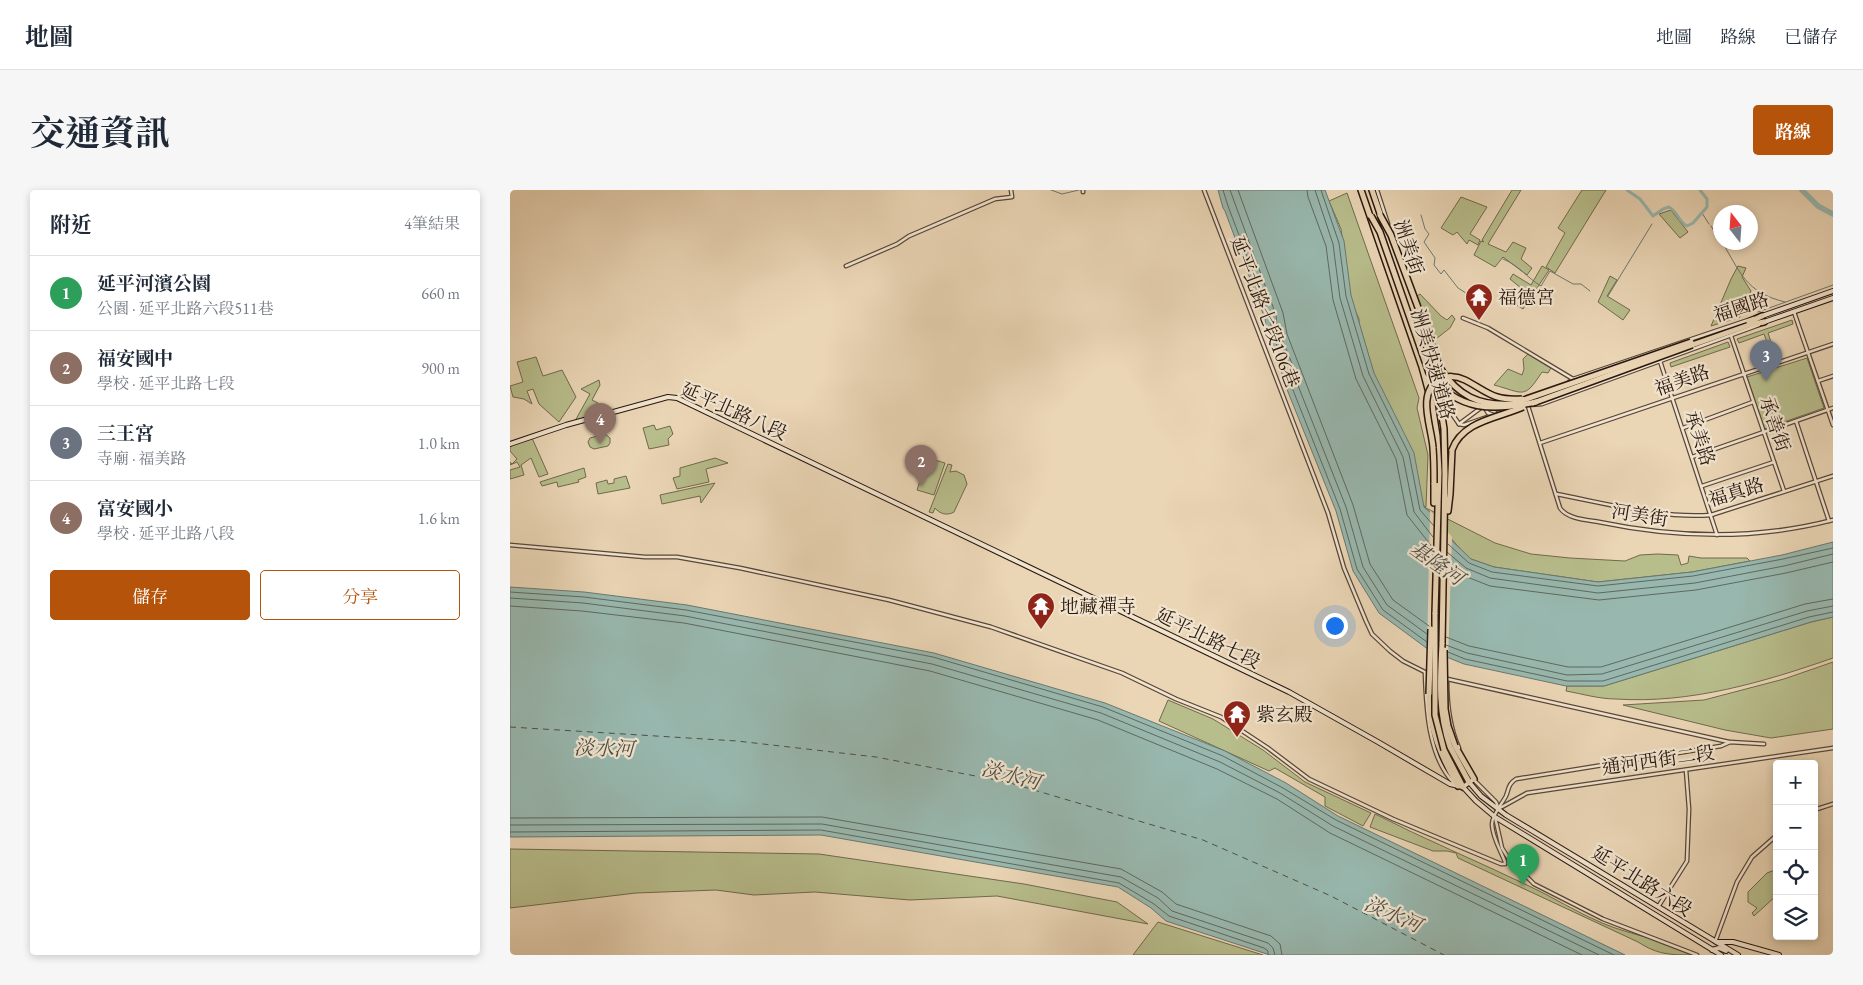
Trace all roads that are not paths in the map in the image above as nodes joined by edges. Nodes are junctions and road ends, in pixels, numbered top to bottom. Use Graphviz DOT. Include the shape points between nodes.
graph roads {
  1 [pos="1011,190"];
  2 [pos="1204,190"];
  3 [pos="1361,190"];
  4 [pos="1372,190"];
  5 [pos="1376,190"];
  6 [pos="1380,215"];
  7 [pos="1370,216"];
  8 [pos="846,266"];
  9 [pos="1833,291"];
  10 [pos="1833,298"];
  11 [pos="1794,312"];
  12 [pos="1762,316"];
  13 [pos="1462,318"];
  14 [pos="1764,322"];
  15 [pos="1731,336"];
  16 [pos="1692,343"];
  17 [pos="1833,344"];
  18 [pos="1656,350"];
  19 [pos="1808,352"];
  20 [pos="1660,362"];
  21 [pos="1744,374"];
  22 [pos="1833,376"];
  23 [pos="1572,379"];
  24 [pos="1818,381"];
  25 [pos="1673,398"];
  26 [pos="1525,399"];
  27 [pos="1535,400"];
  28 [pos="1754,402"];
  29 [pos="1487,404"];
  30 [pos="1528,405"];
  31 [pos="1833,408"];
  32 [pos="1828,410"];
  33 [pos="1494,415"];
  34 [pos="1796,421"];
  35 [pos="1459,424"];
  36 [pos="1833,426"];
  37 [pos="1683,428"];
  38 [pos="1764,432"];
  39 [pos="1540,443"];
  40 [pos="510,444"];
  41 [pos="1692,457"];
  42 [pos="1774,462"];
  43 [pos="1833,476"];
  44 [pos="1816,481"];
  45 [pos="856,483"];
  46 [pos="1702,486"];
  47 [pos="1784,492"];
  48 [pos="1556,494"];
  49 [pos="1711,515"];
  50 [pos="1831,521"];
  51 [pos="1445,529"];
  52 [pos="1717,535"];
  53 [pos="510,545"];
  54 [pos="1436,547"];
  55 [pos="1425,673"];
  56 [pos="1447,679"];
  57 [pos="1730,742"];
  58 [pos="1764,744"];
  59 [pos="1833,748"];
  60 [pos="1686,770"];
  61 [pos="1472,781"];
  62 [pos="1460,786"];
  63 [pos="1833,804"];
  64 [pos="1499,809"];
  65 [pos="1818,809"];
  66 [pos="1495,817"];
  67 [pos="1773,839"];
  68 [pos="1658,908"];
  69 [pos="1715,942"];
  70 [pos="1712,950"];
  71 [pos="1697,955"];
  72 [pos="1721,955"];
  73 [pos="1734,955"];
  74 [pos="1738,955"];
  75 [pos="1779,955"];
  1 -- 8 [label="street" via="1012,197 995,199"];
  2 -- 55 [label="street, 延平北路七段106巷" via="1328,513 1353,592 1372,634 1396,656"];
  3 -- 7 [label="highway, 洲美快速道路"];
  4 -- 6 [label="highway, 洲美快速道路"];
  5 -- 35 [label="street, 洲美街" via="1445,399"];
  6 -- 27 [label="highway, bridge" via="1391,235 1436,360 1451,384 1471,398 1492,404"];
  6 -- 51 [label="highway, 洲美快速道路, bridge" via="1437,385 1445,448"];
  7 -- 27 [label="highway, bridge" via="1380,232 1429,373 1439,386 1476,406 1514,407"];
  7 -- 54 [label="highway, 洲美快速道路, bridge" via="1432,404 1439,472"];
  9 -- 12 [label="street, 福國路"];
  10 -- 11 [label="street, 福國路"];
  11 -- 14 [label="street, 福國路"];
  11 -- 19 [label="street"];
  12 -- 16 [label="highway"];
  12 -- 18 [label="street, 福國路"];
  13 -- 23 [label="street" via="1488,328"];
  14 -- 15 [label="street, 福國路"];
  14 -- 16 [label="highway"];
  15 -- 20 [label="street, 福國路"];
  15 -- 21 [label="street, 承善街"];
  16 -- 27 [label="highway, bridge"];
  17 -- 19 [label="street, 福美路"];
  18 -- 20 [label="street, 承美路"];
  18 -- 23 [label="street"];
  19 -- 21 [label="street, 福美路"];
  19 -- 24 [label="street"];
  20 -- 25 [label="street, 承美路"];
  20 -- 30 [label="street" via="1542,404"];
  21 -- 25 [label="street, 福美路"];
  21 -- 28 [label="street, 承善街"];
  22 -- 24 [label="street"];
  23 -- 26 [label="street" via="1553,393"];
  24 -- 32 [label="street"];
  25 -- 37 [label="street, 承美路"];
  25 -- 39 [label="street, 福美路"];
  26 -- 29 [label="street" via="1501,397"];
  26 -- 30 [label="street, 河美街"];
  27 -- 51 [label="highway, bridge" via="1474,426 1457,438 1452,450"];
  27 -- 54 [label="highway, bridge" via="1494,397 1462,379 1450,377 1438,380 1430,388 1427,403 1433,448"];
  28 -- 37 [label="street"];
  28 -- 38 [label="street, 承善街"];
  29 -- 33 [label="street" via="1486,412"];
  29 -- 35 [label="street"];
  30 -- 33 [label="street"];
  30 -- 39 [label="street, 河美街"];
  31 -- 32 [label="street"];
  32 -- 34 [label="street"];
  32 -- 36 [label="street"];
  33 -- 35 [label="street"];
  34 -- 38 [label="street"];
  34 -- 44 [label="street"];
  37 -- 41 [label="street, 承美路"];
  38 -- 41 [label="street"];
  38 -- 42 [label="street, 承善街"];
  39 -- 48 [label="street, 河美街"];
  40 -- 45 [label="street, 延平北路八段" via="566,425 668,397 677,398"];
  41 -- 46 [label="street, 承美路"];
  42 -- 46 [label="street"];
  42 -- 47 [label="street, 承善街"];
  43 -- 44 [label="street, 福真路"];
  44 -- 47 [label="street, 福真路"];
  44 -- 50 [label="street"];
  45 -- 62 [label="street, 延平北路七段" via="1290,692 1446,782"];
  46 -- 49 [label="street, 承美路"];
  47 -- 49 [label="street, 福真路"];
  48 -- 49 [label="street, 福真路" via="1670,514"];
  48 -- 52 [label="street, 河美街" via="1562,512 1585,519 1653,532"];
  49 -- 52 [label="street, 承美路"];
  50 -- 52 [label="street, 河美街" via="1771,531"];
  51 -- 61 [label="highway, 洲美快速道路, bridge" via="1442,644 1445,709 1452,746"];
  53 -- 66 [label="street" via="681,558 825,585 956,617 1122,672 1221,717 1309,779 1503,865 1505,862 1492,823"];
  54 -- 62 [label="highway, 洲美快速道路, bridge" via="1435,715 1442,751"];
  55 -- 56 [label="street, 延平北路七段106巷"];
  55 -- 62 [label="street" via="1427,719 1432,737 1450,779"];
  56 -- 57 [label="street, 延平北路七段106巷"];
  56 -- 61 [label="street" via="1452,731 1472,773"];
  57 -- 58 [label="street"];
  57 -- 64 [label="street" via="1522,777 1509,785"];
  59 -- 60 [label="street, 通河西街二段"];
  60 -- 64 [label="street, 通河西街二段" via="1527,793"];
  60 -- 68 [label="street" via="1689,809 1687,861"];
  61 -- 62 [label="street"];
  61 -- 64 [label="street" via="1481,796"];
  62 -- 66 [label="street, 延平北路七段"];
  63 -- 65 [label="street"];
  64 -- 66 [label="street"];
  64 -- 68 [label="street, 延平北路六段"];
  66 -- 70 [label="street, 延平北路六段"];
  66 -- 71 [label="street" via="1502,848 1534,884 1603,919"];
  67 -- 69 [label="street" via="1752,857 1737,882"];
  68 -- 69 [label="street, 延平北路六段"];
  69 -- 70 [label="street"];
  69 -- 74 [label="street"];
  69 -- 75 [label="street, 延平北路六段" via="1732,942"];
  70 -- 72 [label="street, 延平北路六段"];
  70 -- 73 [label="street" via="1724,949"];
}
